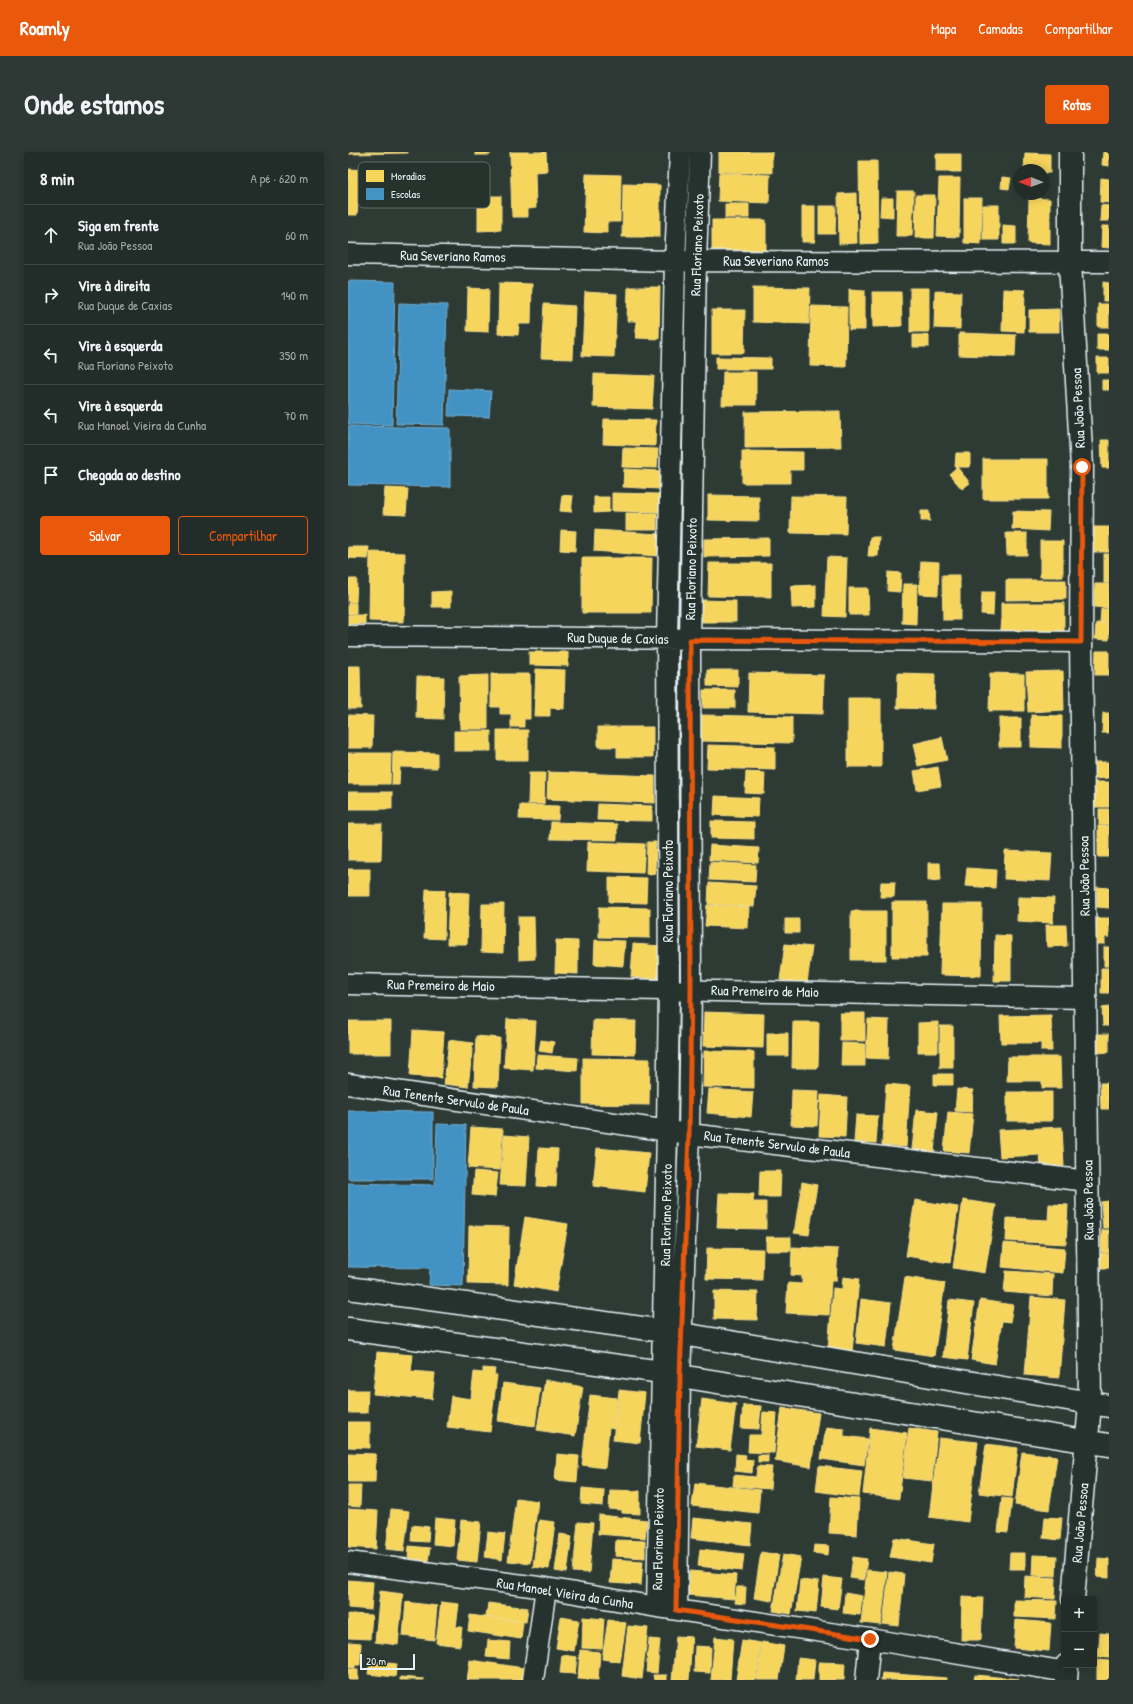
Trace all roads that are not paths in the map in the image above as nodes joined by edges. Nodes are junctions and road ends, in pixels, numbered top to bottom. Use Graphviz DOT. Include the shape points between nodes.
graph roads {
  1 [pos="680,152"];
  2 [pos="700,152"];
  3 [pos="1070,152"];
  4 [pos="348,254"];
  5 [pos="675,261"];
  6 [pos="696,261"];
  7 [pos="1070,262"];
  8 [pos="1109,262"];
  9 [pos="348,636"];
  10 [pos="667,639"];
  11 [pos="690,640"];
  12 [pos="1081,642"];
  13 [pos="348,984"];
  14 [pos="669,990"];
  15 [pos="691,990"];
  16 [pos="1086,998"];
  17 [pos="348,1084"];
  18 [pos="667,1130"];
  19 [pos="689,1134"];
  20 [pos="1088,1181"];
  21 [pos="348,1288"];
  22 [pos="348,1329"];
  23 [pos="673,1333"];
  24 [pos="671,1374"];
  25 [pos="1100,1405"];
  26 [pos="1087,1442"];
  27 [pos="1109,1445"];
  28 [pos="348,1562"];
  29 [pos="546,1588"];
  30 [pos="1073,1596"];
  31 [pos="656,1607"];
  32 [pos="676,1610"];
  33 [pos="870,1639"];
  34 [pos="1067,1672"];
  35 [pos="533,1680"];
  36 [pos="866,1680"];
  1 -- 5 [label="street, Rua Floriano Peixoto"];
  2 -- 6 [label="street, Rua Floriano Peixoto"];
  3 -- 7 [label="street, Rua João Pessoa"];
  4 -- 5 [label="street, Rua Severiano Ramos"];
  5 -- 6 [label="street, Rua Severiano Ramos"];
  5 -- 10 [label="street, Rua Floriano Peixoto"];
  6 -- 7 [label="street, Rua Severiano Ramos"];
  6 -- 11 [label="street, Rua Floriano Peixoto"];
  7 -- 8 [label="street, Rua Severiano Ramos"];
  7 -- 12 [label="street, Rua João Pessoa" via="1082,467"];
  9 -- 10 [label="street, Rua Duque de Caxias"];
  10 -- 11 [label="street, Rua Duque de Caxias"];
  10 -- 14 [label="street, Rua Floriano Peixoto"];
  11 -- 12 [label="street, Rua Duque de Caxias"];
  11 -- 15 [label="street, Rua Floriano Peixoto"];
  12 -- 16 [label="street, Rua João Pessoa"];
  13 -- 14 [label="street, Rua Premeiro de Maio"];
  14 -- 15 [label="street, Rua Premeiro de Maio"];
  14 -- 18 [label="street, Rua Floriano Peixoto"];
  15 -- 16 [label="street, Rua Premeiro de Maio"];
  15 -- 19 [label="street, Rua Floriano Peixoto"];
  16 -- 20 [label="street, Rua João Pessoa"];
  17 -- 18 [label="street, Rua Tenente Servulo de Paula"];
  18 -- 19 [label="street, Rua Tenente Servulo de Paula"];
  18 -- 23 [label="street, Rua Floriano Peixoto"];
  19 -- 20 [label="street, Rua Tenente Servulo de Paula"];
  19 -- 23 [label="street, Rua Floriano Peixoto"];
  20 -- 25 [label="street, Rua João Pessoa"];
  21 -- 23 [label="street"];
  22 -- 24 [label="street"];
  23 -- 24 [label="street, Rua Floriano Peixoto"];
  23 -- 25 [label="street"];
  24 -- 26 [label="street"];
  24 -- 31 [label="street, Rua Floriano Peixoto"];
  24 -- 32 [label="street, Rua Floriano Peixoto"];
  25 -- 26 [label="street, Rua João Pessoa"];
  26 -- 27 [label="street"];
  26 -- 30 [label="street, Rua João Pessoa"];
  28 -- 29 [label="street, Rua Manoel Vieira da Cunha"];
  29 -- 31 [label="street, Rua Manoel Vieira da Cunha"];
  29 -- 35 [label="street"];
  31 -- 32 [label="street, Rua Manoel Vieira da Cunha"];
  32 -- 33 [label="street, Rua Manoel Vieira da Cunha"];
  33 -- 34 [label="street, Rua Manoel Vieira da Cunha"];
  33 -- 36 [label="street"];
}
